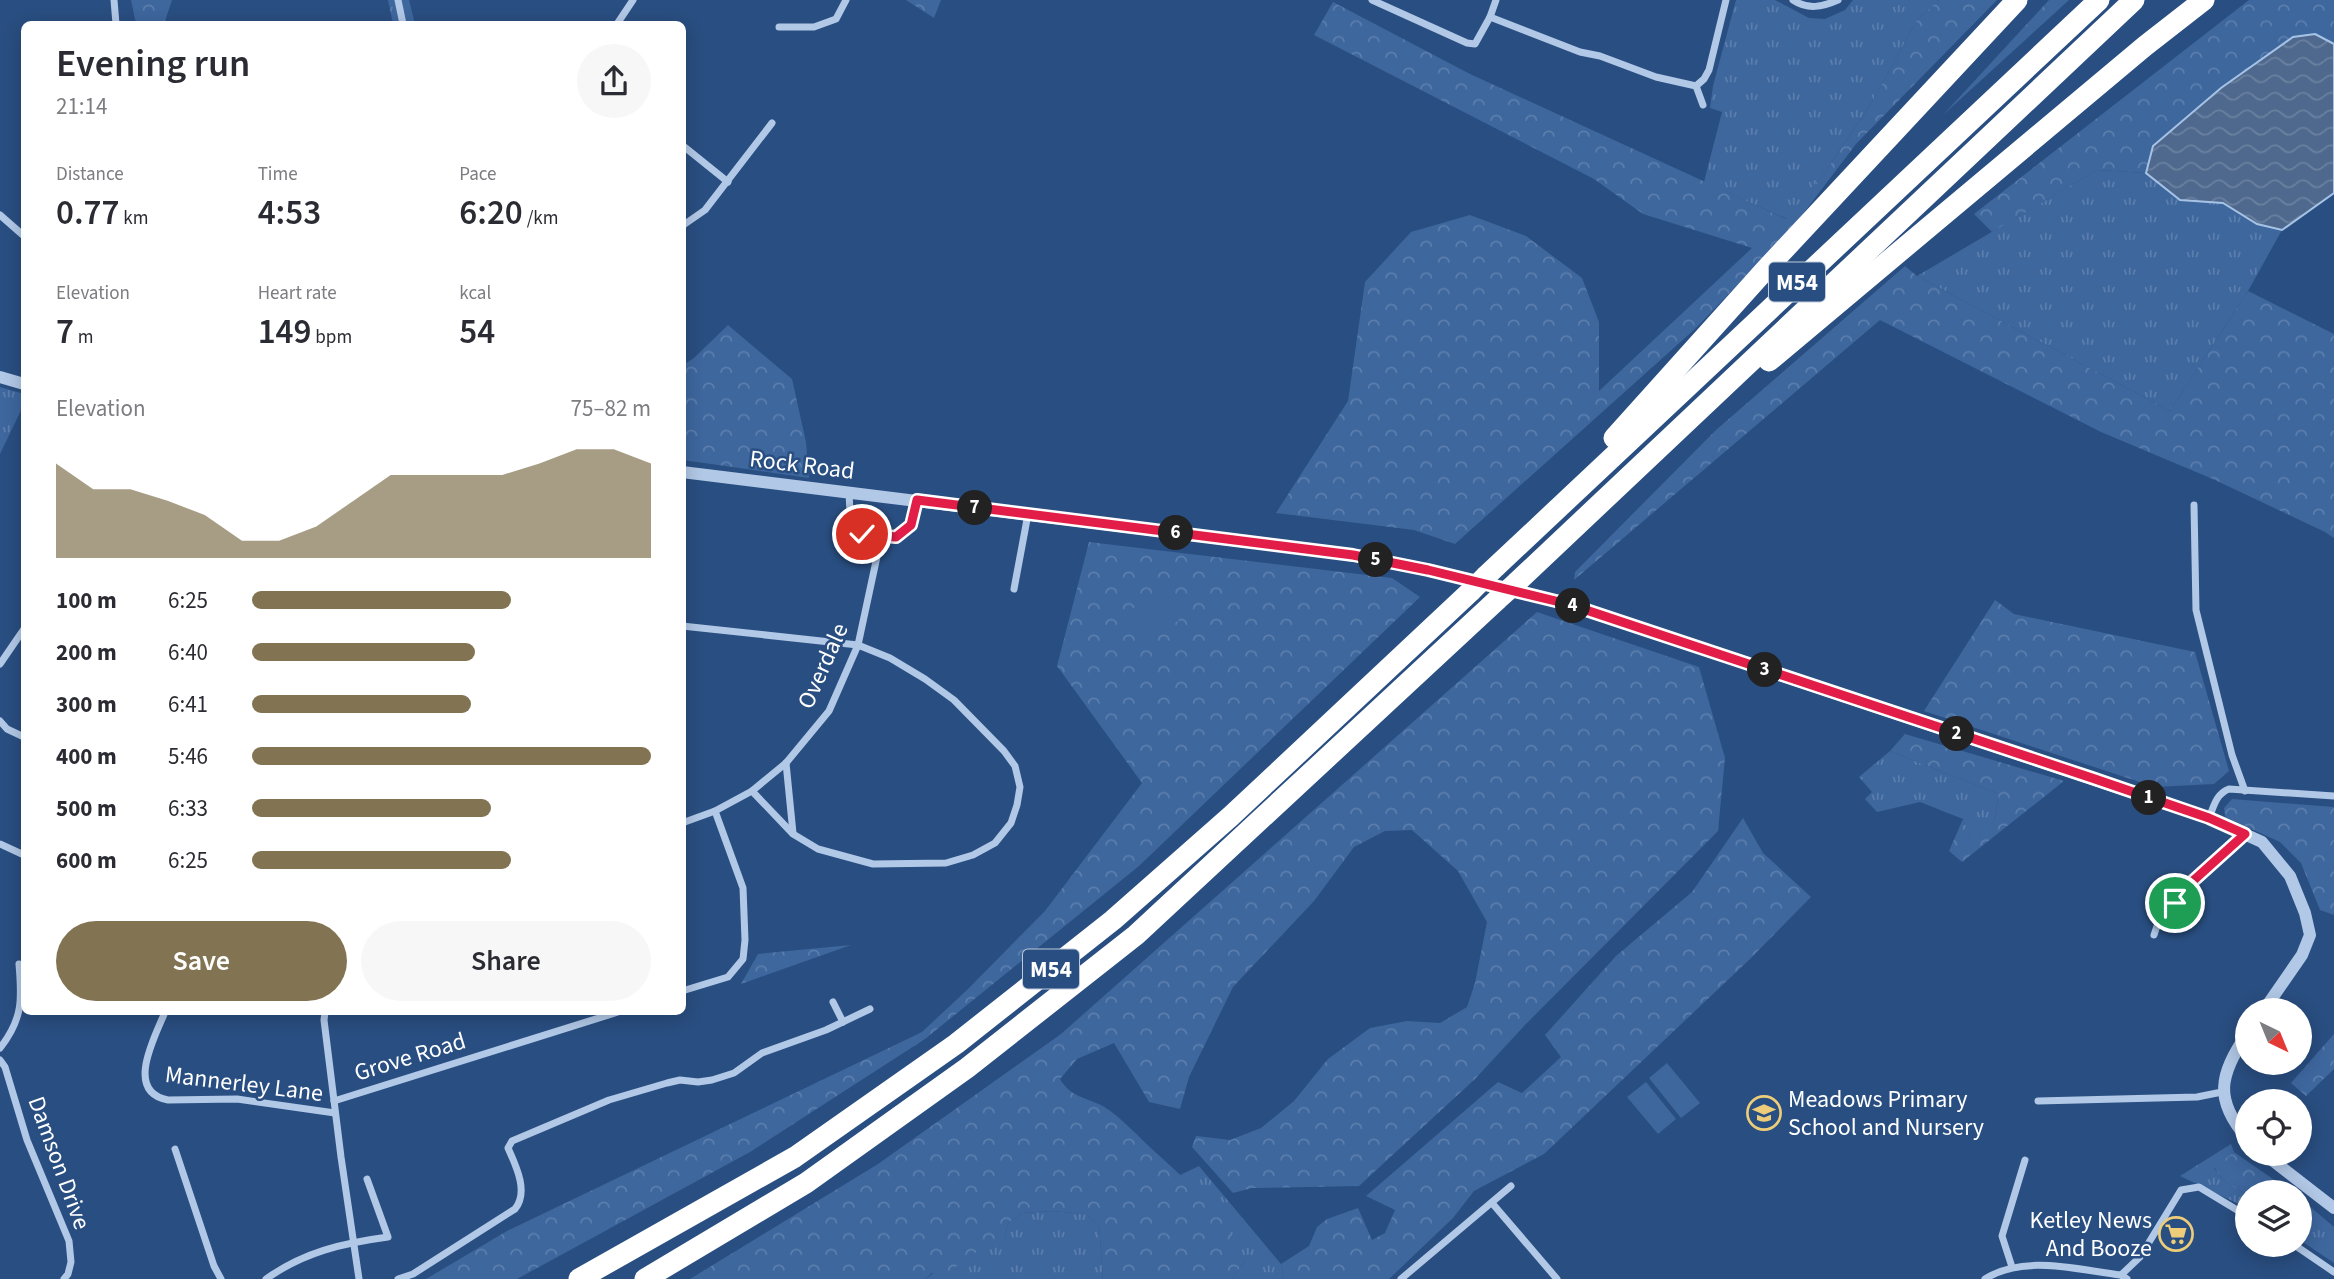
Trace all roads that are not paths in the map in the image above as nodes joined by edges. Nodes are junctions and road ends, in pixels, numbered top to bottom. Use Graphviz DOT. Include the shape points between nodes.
graph roads {
  1 [pos="114,0"];
  2 [pos="398,0"];
  3 [pos="633,0"];
  4 [pos="846,0"];
  5 [pos="1372,0"];
  6 [pos="1496,0"];
  7 [pos="1726,0"];
  8 [pos="1793,0"];
  9 [pos="1838,0"];
  10 [pos="2018,0"];
  11 [pos="2099,0"];
  12 [pos="2134,0"];
  13 [pos="2204,0"];
  14 [pos="1490,17"];
  15 [pos="117,21"];
  16 [pos="402,21"];
  17 [pos="619,21"];
  18 [pos="779,27"];
  19 [pos="1696,86"];
  20 [pos="1703,105"];
  21 [pos="772,124"];
  22 [pos="686,148"];
  23 [pos="728,182"];
  24 [pos="0,215"];
  25 [pos="686,223"];
  26 [pos="21,233"];
  27 [pos="0,377"];
  28 [pos="21,383"];
  29 [pos="686,472"];
  30 [pos="1618,486"];
  31 [pos="849,492"];
  32 [pos="917,500"];
  33 [pos="2193,505"];
  34 [pos="1028,514"];
  35 [pos="881,537"];
  36 [pos="1484,578"];
  37 [pos="1014,589"];
  38 [pos="686,626"];
  39 [pos="21,633"];
  40 [pos="858,645"];
  41 [pos="0,664"];
  42 [pos="0,721"];
  43 [pos="21,736"];
  44 [pos="786,764"];
  45 [pos="752,791"];
  46 [pos="2245,791"];
  47 [pos="2334,796"];
  48 [pos="715,811"];
  49 [pos="2209,818"];
  50 [pos="686,822"];
  51 [pos="793,834"];
  52 [pos="2245,834"];
  53 [pos="0,844"];
  54 [pos="21,854"];
  55 [pos="2154,935"];
  56 [pos="19,964"];
  57 [pos="21,987"];
  58 [pos="686,990"];
  59 [pos="2272,998"];
  60 [pos="21,1002"];
  61 [pos="833,1002"];
  62 [pos="870,1009"];
  63 [pos="164,1015"];
  64 [pos="325,1015"];
  65 [pos="608,1015"];
  66 [pos="843,1022"];
  67 [pos="0,1048"];
  68 [pos="2235,1052"];
  69 [pos="0,1060"];
  70 [pos="2222,1091"];
  71 [pos="334,1101"];
  72 [pos="2038,1101"];
  73 [pos="335,1113"];
  74 [pos="2235,1125"];
  75 [pos="175,1149"];
  76 [pos="2025,1160"];
  77 [pos="2280,1166"];
  78 [pos="367,1179"];
  79 [pos="1511,1186"];
  80 [pos="1492,1203"];
  81 [pos="2334,1208"];
  82 [pos="2235,1209"];
  83 [pos="354,1242"];
  84 [pos="2312,1257"];
  85 [pos="2012,1267"];
  86 [pos="2078,1270"];
  87 [pos="2334,1272"];
  88 [pos="2124,1277"];
  89 [pos="64,1279"];
  90 [pos="221,1279"];
  91 [pos="266,1279"];
  92 [pos="359,1279"];
  93 [pos="398,1279"];
  94 [pos="579,1279"];
  95 [pos="645,1279"];
  96 [pos="1401,1279"];
  97 [pos="1558,1279"];
  98 [pos="1985,1279"];
  99 [pos="2075,1279"];
  1 -- 15 [label="street"];
  2 -- 16 [label="street"];
  3 -- 17 [label="street"];
  4 -- 18 [label="street" via="836,19 814,27"];
  5 -- 14 [label="street" via="1467,43 1475,44"];
  6 -- 14 [label="street"];
  7 -- 19 [label="street" via="1709,70"];
  8 -- 9 [label="street" via="1813,7"];
  10 -- 36 [label="highway, M54"];
  11 -- 36 [label="highway, M54"];
  12 -- 30 [label="highway, M54"];
  13 -- 30 [label="highway, M54"];
  14 -- 19 [label="street" via="1580,52"];
  19 -- 20 [label="street"];
  21 -- 23 [label="street"];
  22 -- 23 [label="street"];
  23 -- 25 [label="street" via="705,210"];
  24 -- 26 [label="street"];
  27 -- 28 [label="street"];
  29 -- 31 [label="street, Rock Road"];
  30 -- 95 [label="highway, M54, bridge" via="1136,935 967,1068 806,1183"];
  31 -- 32 [label="street, Rock Road"];
  31 -- 35 [label="street" via="850,513 862,534"];
  32 -- 34 [label="street, Rock Road"];
  32 -- 35 [label="street" via="911,525 896,537"];
  33 -- 46 [label="street" via="2196,610"];
  34 -- 37 [label="street"];
  34 -- 49 [label="street, Rock Road" via="1353,555 1568,604"];
  35 -- 40 [label="street, Overdale"];
  36 -- 94 [label="highway, M54" via="1231,816 1113,920 956,1044 795,1157"];
  38 -- 40 [label="street"];
  39 -- 41 [label="street"];
  40 -- 44 [label="street, Overdale" via="829,711"];
  40 -- 51 [label="street" via="925,678 954,700 1004,751 1015,766 1020,787 1011,823 995,843 946,863 873,864 818,849"];
  42 -- 43 [label="street"];
  44 -- 45 [label="street, Overdale"];
  44 -- 51 [label="street"];
  45 -- 48 [label="street, Overdale"];
  45 -- 51 [label="street"];
  46 -- 47 [label="street"];
  46 -- 49 [label="street" via="2221,792"];
  48 -- 50 [label="street, Overdale"];
  48 -- 58 [label="street" via="743,888 744,959 728,977"];
  49 -- 52 [label="street, Rock Road"];
  52 -- 55 [label="street" via="2184,889 2160,917"];
  52 -- 59 [label="street, Rock Road" via="2262,842 2290,876 2310,935"];
  53 -- 54 [label="street"];
  56 -- 57 [label="street"];
  60 -- 67 [label="street" via="12,1032"];
  61 -- 66 [label="street"];
  62 -- 66 [label="street"];
  63 -- 73 [label="street, Mannerley Lane" via="144,1076 157,1097 237,1099"];
  64 -- 71 [label="street"];
  65 -- 71 [label="street, Grove Road"];
  66 -- 93 [label="street" via="762,1053 734,1073 712,1080 667,1083 593,1106 512,1141 508,1148 523,1192 520,1203 413,1274"];
  68 -- 70 [label="street"];
  69 -- 89 [label="street, Damson Drive" via="69,1241 71,1262"];
  70 -- 72 [label="street" via="2197,1097"];
  70 -- 74 [label="street"];
  71 -- 73 [label="street"];
  73 -- 83 [label="street"];
  75 -- 90 [label="street"];
  76 -- 85 [label="street" via="2002,1236"];
  77 -- 81 [label="street"];
  78 -- 83 [label="street" via="388,1237"];
  79 -- 80 [label="street"];
  80 -- 96 [label="street"];
  80 -- 97 [label="street"];
  82 -- 88 [label="street" via="2199,1187 2181,1190"];
  83 -- 91 [label="street" via="307,1255"];
  83 -- 92 [label="street"];
  84 -- 87 [label="street"];
  85 -- 86 [label="street"];
  85 -- 98 [label="street"];
  86 -- 88 [label="street"];
  86 -- 99 [label="street"];
}
